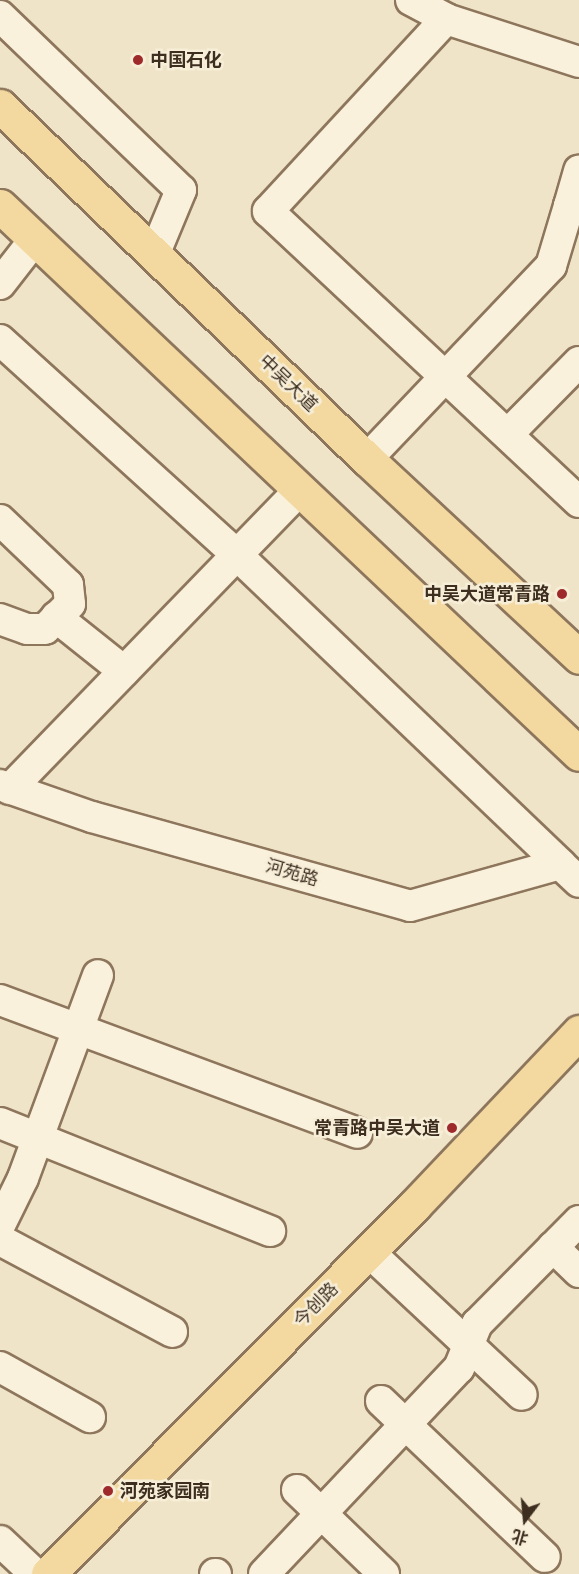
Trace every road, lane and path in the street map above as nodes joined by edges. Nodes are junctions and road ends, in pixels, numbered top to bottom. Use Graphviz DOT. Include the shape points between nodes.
graph roads {
  1 [pos="411,0"];
  2 [pos="0,16"];
  3 [pos="446,19"];
  4 [pos="579,62"];
  5 [pos="0,106"];
  6 [pos="579,170"];
  7 [pos="0,206"];
  8 [pos="574,207"];
  9 [pos="35,239"];
  10 [pos="154,255"];
  11 [pos="0,284"];
  12 [pos="0,340"];
  13 [pos="579,362"];
  14 [pos="446,375"];
  15 [pos="508,434"];
  16 [pos="367,459"];
  17 [pos="300,490"];
  18 [pos="579,502"];
  19 [pos="0,520"];
  20 [pos="237,555"];
  21 [pos="56,617"];
  22 [pos="0,619"];
  23 [pos="579,657"];
  24 [pos="124,671"];
  25 [pos="579,754"];
  26 [pos="5,787"];
  27 [pos="570,873"];
  28 [pos="98,975"];
  29 [pos="0,1000"];
  30 [pos="78,1029"];
  31 [pos="579,1032"];
  32 [pos="0,1123"];
  33 [pos="357,1133"];
  34 [pos="38,1138"];
  35 [pos="579,1221"];
  36 [pos="0,1224"];
  37 [pos="270,1231"];
  38 [pos="0,1240"];
  39 [pos="553,1247"];
  40 [pos="369,1252"];
  41 [pos="579,1272"];
  42 [pos="172,1332"];
  43 [pos="469,1345"];
  44 [pos="0,1367"];
  45 [pos="522,1395"];
  46 [pos="381,1401"];
  47 [pos="90,1417"];
  48 [pos="406,1425"];
  49 [pos="297,1490"];
  50 [pos="321,1514"];
  51 [pos="0,1541"];
  52 [pos="545,1557"];
  53 [pos="34,1574"];
  54 [pos="48,1574"];
  55 [pos="264,1574"];
  56 [pos="384,1574"];
  1 -- 3 [label="street"];
  2 -- 10 [label="street" via="181,190"];
  3 -- 4 [label="street"];
  3 -- 14 [label="street" via="268,211"];
  5 -- 10 [label="main road, 中吴大道"];
  6 -- 8 [label="street"];
  7 -- 9 [label="main road"];
  8 -- 14 [label="street" via="550,266"];
  9 -- 11 [label="street"];
  9 -- 17 [label="main road"];
  10 -- 16 [label="main road, 中吴大道"];
  12 -- 20 [label="street"];
  13 -- 15 [label="street"];
  14 -- 15 [label="street"];
  14 -- 16 [label="street"];
  15 -- 18 [label="street"];
  16 -- 23 [label="main road, 中吴大道"];
  17 -- 20 [label="street"];
  17 -- 25 [label="main road"];
  19 -- 21 [label="street" via="68,585 70,604"];
  20 -- 24 [label="street"];
  20 -- 27 [label="street"];
  21 -- 22 [label="street" via="45,629 27,629"];
  21 -- 24 [label="street"];
  24 -- 26 [label="street"];
  26 -- 27 [label="street, 河苑路" via="92,817 410,906"];
  28 -- 30 [label="street"];
  29 -- 30 [label="street"];
  30 -- 33 [label="street"];
  30 -- 34 [label="street"];
  31 -- 40 [label="main road, 今创路"];
  32 -- 34 [label="street"];
  34 -- 36 [label="street"];
  34 -- 37 [label="street"];
  35 -- 39 [label="street"];
  38 -- 42 [label="street"];
  39 -- 41 [label="street"];
  39 -- 43 [label="street" via="477,1324"];
  40 -- 43 [label="street"];
  40 -- 54 [label="main road, 今创路"];
  43 -- 45 [label="street"];
  43 -- 48 [label="street" via="459,1368"];
  44 -- 47 [label="street"];
  46 -- 48 [label="street"];
  48 -- 50 [label="street"];
  48 -- 52 [label="street"];
  49 -- 50 [label="street"];
  50 -- 55 [label="street"];
  50 -- 56 [label="street"];
  51 -- 53 [label="street"];
}
